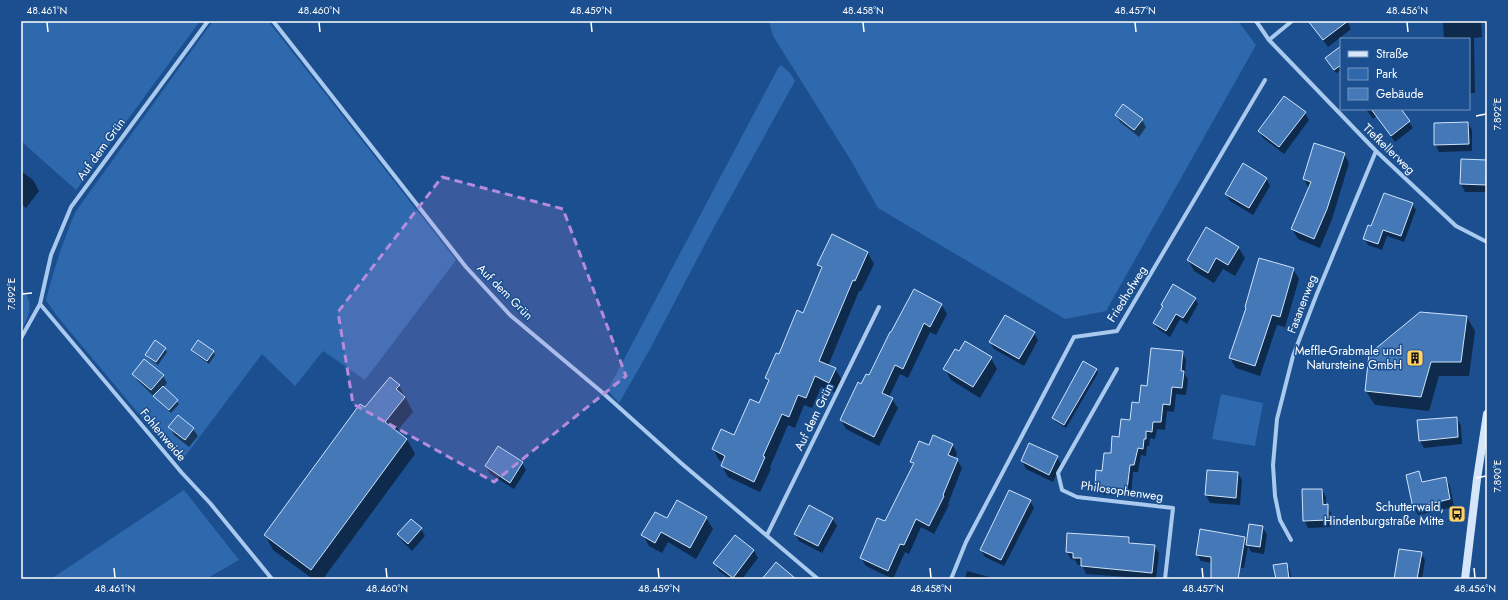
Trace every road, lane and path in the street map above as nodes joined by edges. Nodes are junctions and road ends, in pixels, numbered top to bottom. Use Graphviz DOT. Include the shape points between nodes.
graph roads {
  1 [pos="208,21"];
  2 [pos="273,21"];
  3 [pos="1256,21"];
  4 [pos="1292,21"];
  5 [pos="1269,40"];
  6 [pos="1265,80"];
  7 [pos="1376,151"];
  8 [pos="1487,242"];
  9 [pos="40,304"];
  10 [pos="879,307"];
  11 [pos="21,338"];
  12 [pos="1117,369"];
  13 [pos="1487,414"];
  14 [pos="767,535"];
  15 [pos="1291,540"];
  16 [pos="272,579"];
  17 [pos="818,579"];
  18 [pos="951,579"];
  19 [pos="1165,579"];
  20 [pos="1465,579"];
  1 -- 9 [label="street, Auf dem Grün" via="71,208 51,255"];
  2 -- 14 [label="street, Auf dem Grün" via="466,267 510,315"];
  3 -- 5 [label="street, Tiefkellerweg"];
  4 -- 5 [label="street"];
  5 -- 7 [label="street, Tiefkellerweg"];
  6 -- 18 [label="street, Friedhofweg" via="1117,331 1074,336 966,542"];
  7 -- 8 [label="street, Tiefkellerweg" via="1456,226"];
  7 -- 15 [label="street, Fasanenweg" via="1293,356 1277,419 1273,465 1275,496 1280,520"];
  9 -- 11 [label="street, Auf dem Grün"];
  9 -- 16 [label="street, Fohlenweide"];
  10 -- 14 [label="street, Auf dem Grün"];
  12 -- 19 [label="street, Philosophenweg" via="1058,473 1062,490 1077,497 1173,508"];
  13 -- 20 [label="street"];
  14 -- 17 [label="street, Auf dem Grün"];
}
